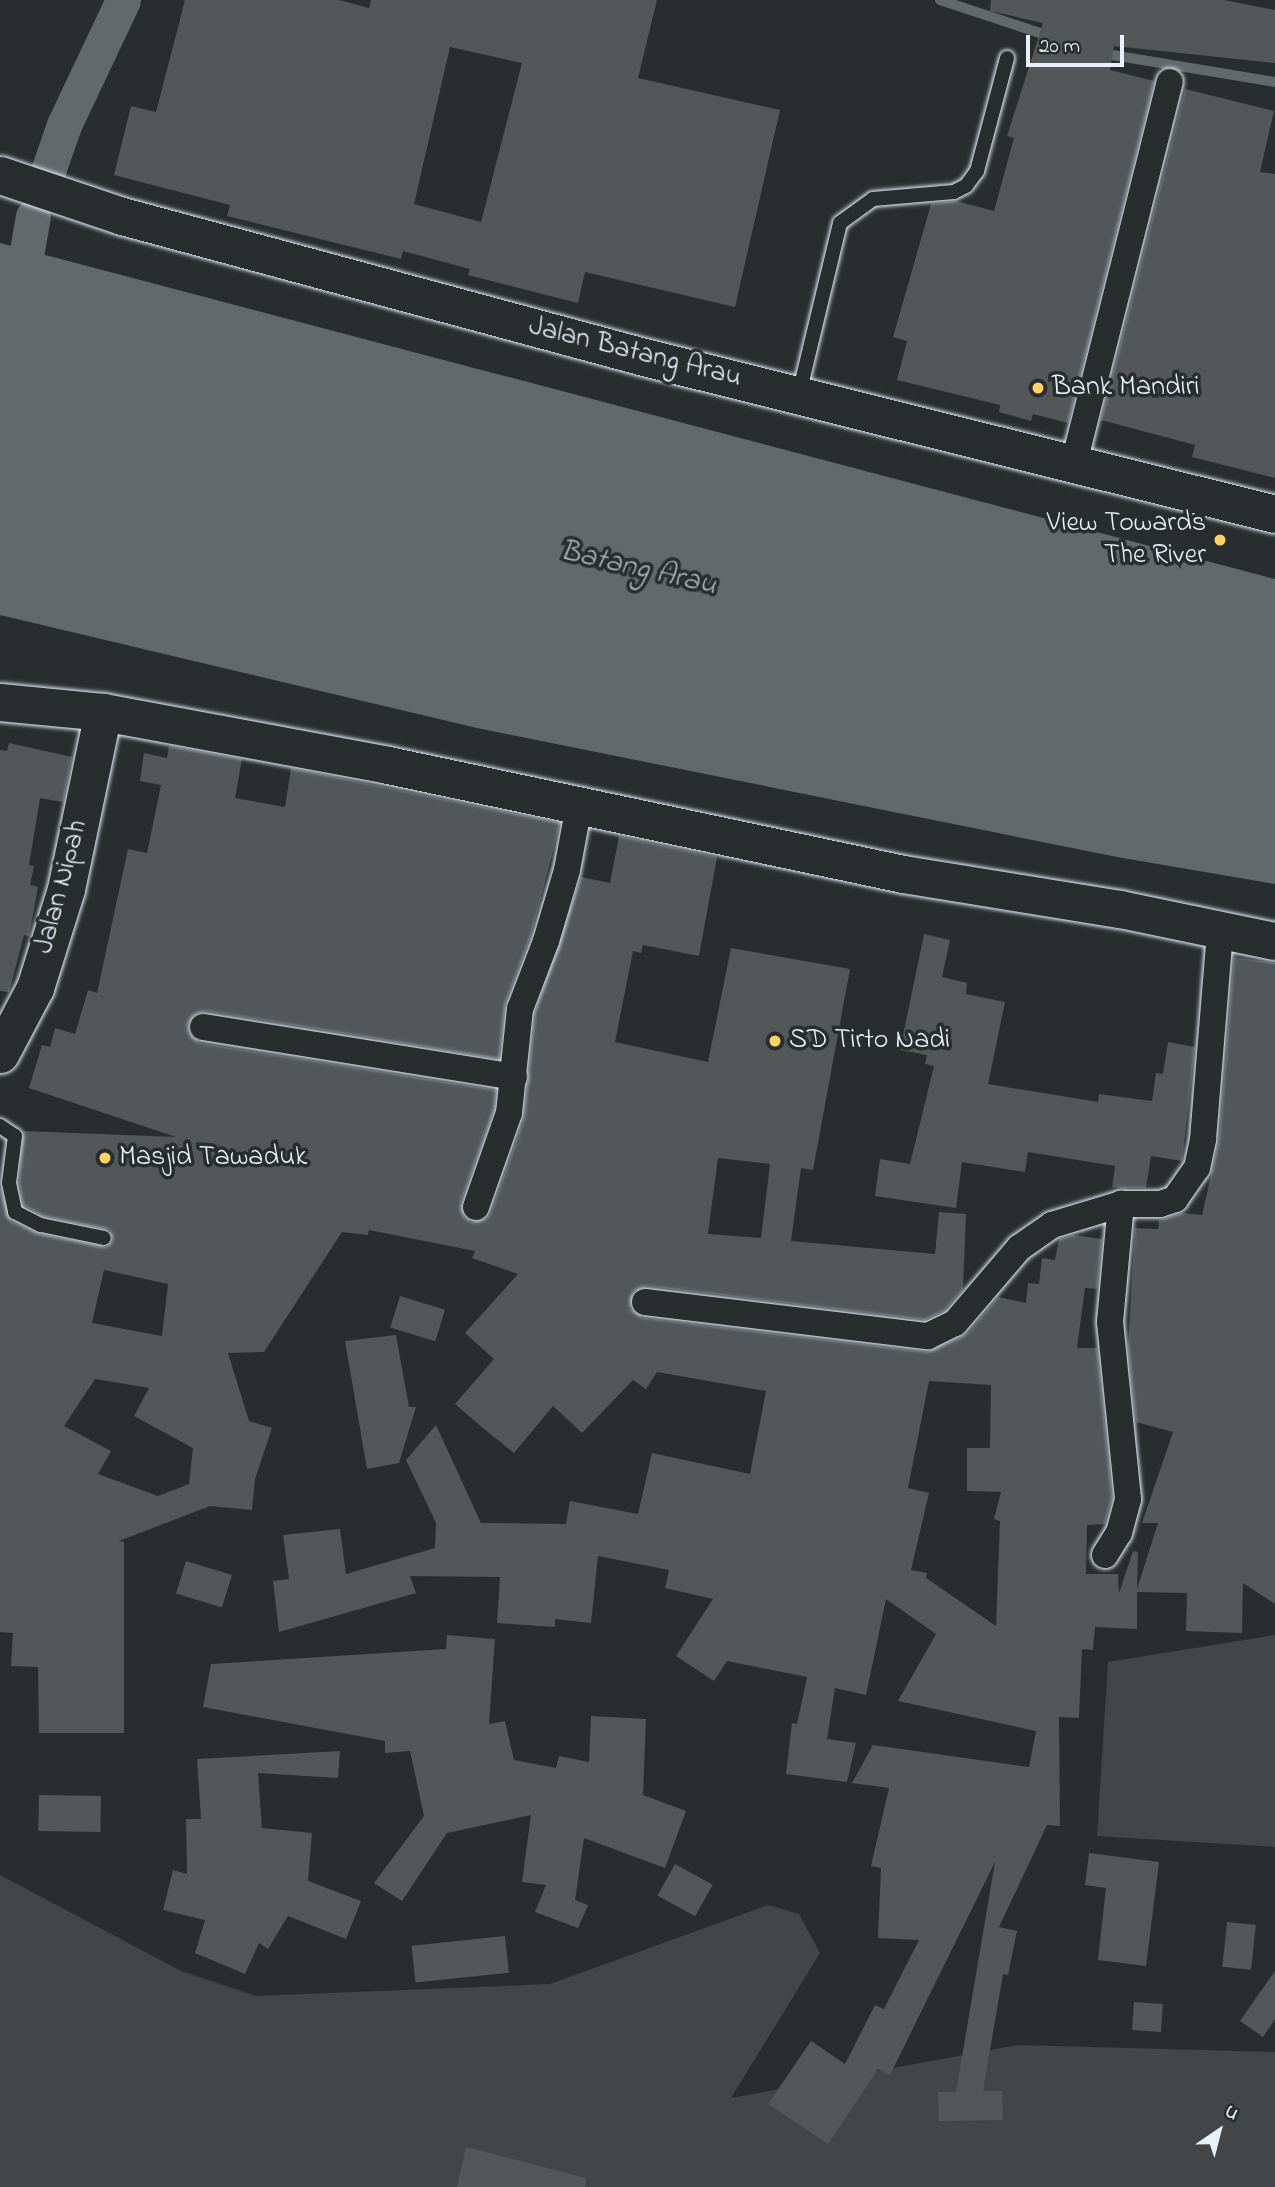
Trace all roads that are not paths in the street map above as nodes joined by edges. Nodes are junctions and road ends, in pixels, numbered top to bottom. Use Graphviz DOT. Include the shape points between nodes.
graph roads {
  1 [pos="1007,58"];
  2 [pos="1170,82"];
  3 [pos="0,175"];
  4 [pos="799,395"];
  5 [pos="1073,467"];
  6 [pos="1275,514"];
  7 [pos="0,702"];
  8 [pos="103,712"];
  9 [pos="579,805"];
  10 [pos="1220,930"];
  11 [pos="1275,941"];
  12 [pos="203,1027"];
  13 [pos="0,1055"];
  14 [pos="513,1077"];
  15 [pos="0,1126"];
  16 [pos="1121,1204"];
  17 [pos="476,1207"];
  18 [pos="104,1238"];
  19 [pos="645,1303"];
  20 [pos="1105,1555"];
  1 -- 4 [label="lane" via="977,171 967,186 954,192 873,199 840,223"];
  2 -- 5 [label="street"];
  3 -- 4 [label="street, Jalan Batang Arau" via="122,216"];
  4 -- 5 [label="street, Jalan Batang Arau"];
  5 -- 6 [label="street, Jalan Batang Arau"];
  7 -- 8 [label="street"];
  8 -- 9 [label="street"];
  8 -- 13 [label="street, Jalan Nipah" via="66,889 35,988"];
  9 -- 10 [label="street" via="903,874"];
  9 -- 14 [label="street" via="557,905 520,1009"];
  10 -- 11 [label="street"];
  10 -- 16 [label="street" via="1197,1168 1175,1199 1160,1205"];
  12 -- 14 [label="street"];
  14 -- 17 [label="street" via="509,1113"];
  15 -- 18 [label="lane" via="15,1136 9,1183 15,1212 41,1225"];
  16 -- 19 [label="street" via="1079,1214 1034,1236 954,1324 928,1336"];
  16 -- 20 [label="street" via="1110,1322 1128,1500 1119,1533"];
}
